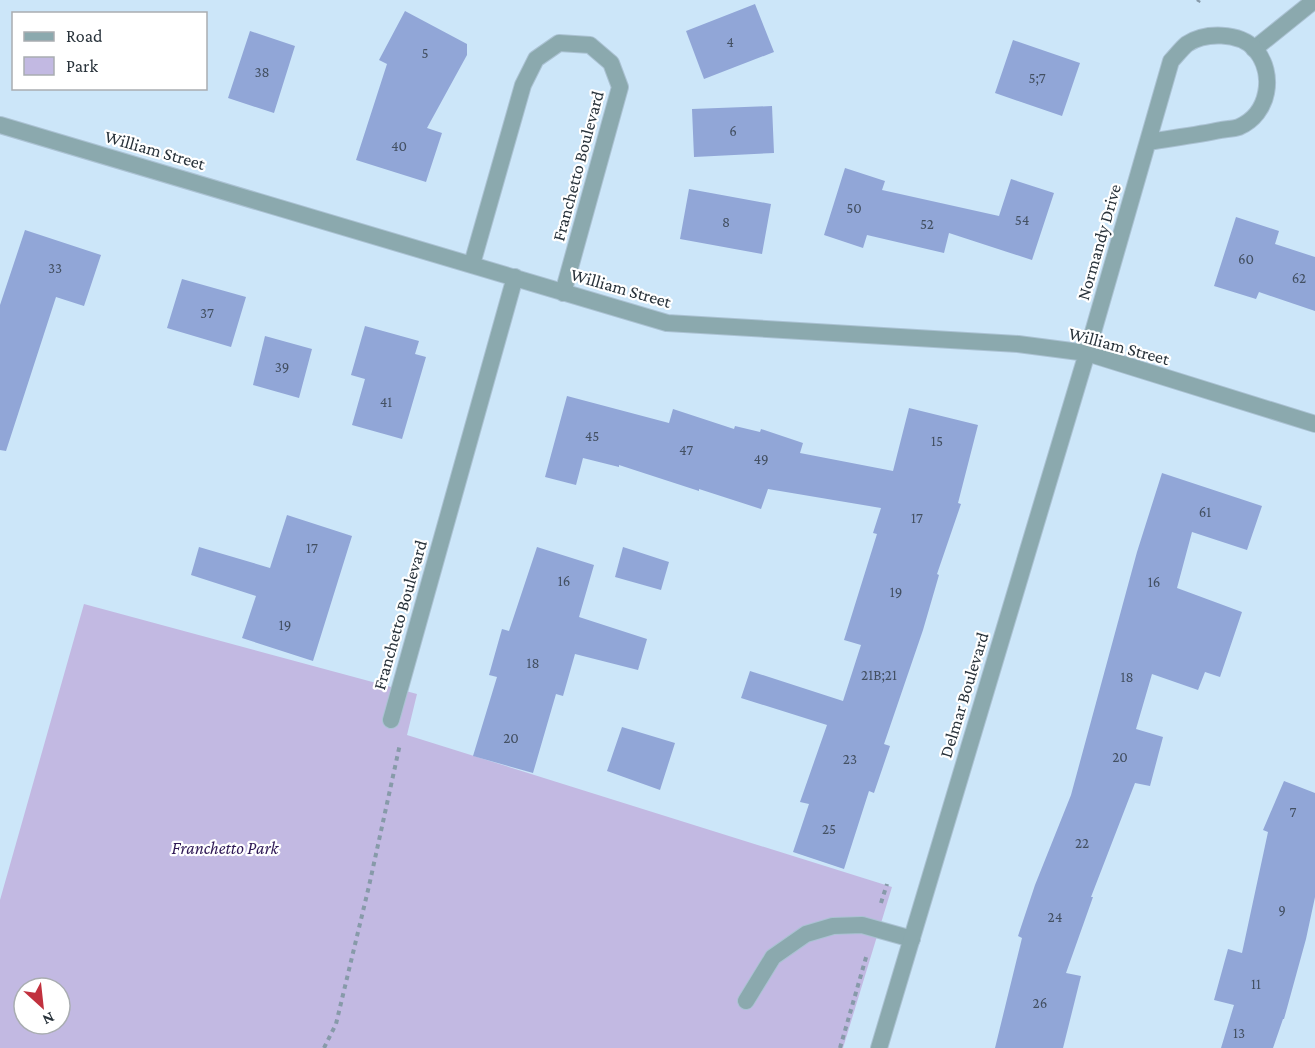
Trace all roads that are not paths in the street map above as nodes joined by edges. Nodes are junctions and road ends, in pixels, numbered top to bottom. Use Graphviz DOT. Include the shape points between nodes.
graph roads {
  1 [pos="1315,0"];
  2 [pos="1254,49"];
  3 [pos="0,125"];
  4 [pos="1148,142"];
  5 [pos="472,264"];
  6 [pos="515,277"];
  7 [pos="563,293"];
  8 [pos="1087,354"];
  9 [pos="1315,424"];
  10 [pos="391,720"];
  11 [pos="912,939"];
  12 [pos="746,1001"];
  13 [pos="879,1048"];
  1 -- 2 [label="street"];
  2 -- 4 [label="street, Normandy Drive" via="1232,36 1210,36 1186,45 1171,61"];
  2 -- 4 [label="street" via="1265,69 1268,89 1258,111 1239,126"];
  3 -- 5 [label="street, William Street"];
  4 -- 8 [label="street, Normandy Drive"];
  5 -- 6 [label="street, William Street"];
  5 -- 7 [label="street, Franchetto Boulevard" via="523,85 536,59 559,43 590,45 611,63 620,87"];
  6 -- 7 [label="street, William Street"];
  6 -- 10 [label="street, Franchetto Boulevard"];
  7 -- 8 [label="street, William Street" via="667,323 1018,344"];
  8 -- 9 [label="street, William Street"];
  8 -- 11 [label="street, Delmar Boulevard"];
  11 -- 12 [label="street" via="862,925 834,926 806,934 774,957"];
  11 -- 13 [label="street, Delmar Boulevard"];
}
